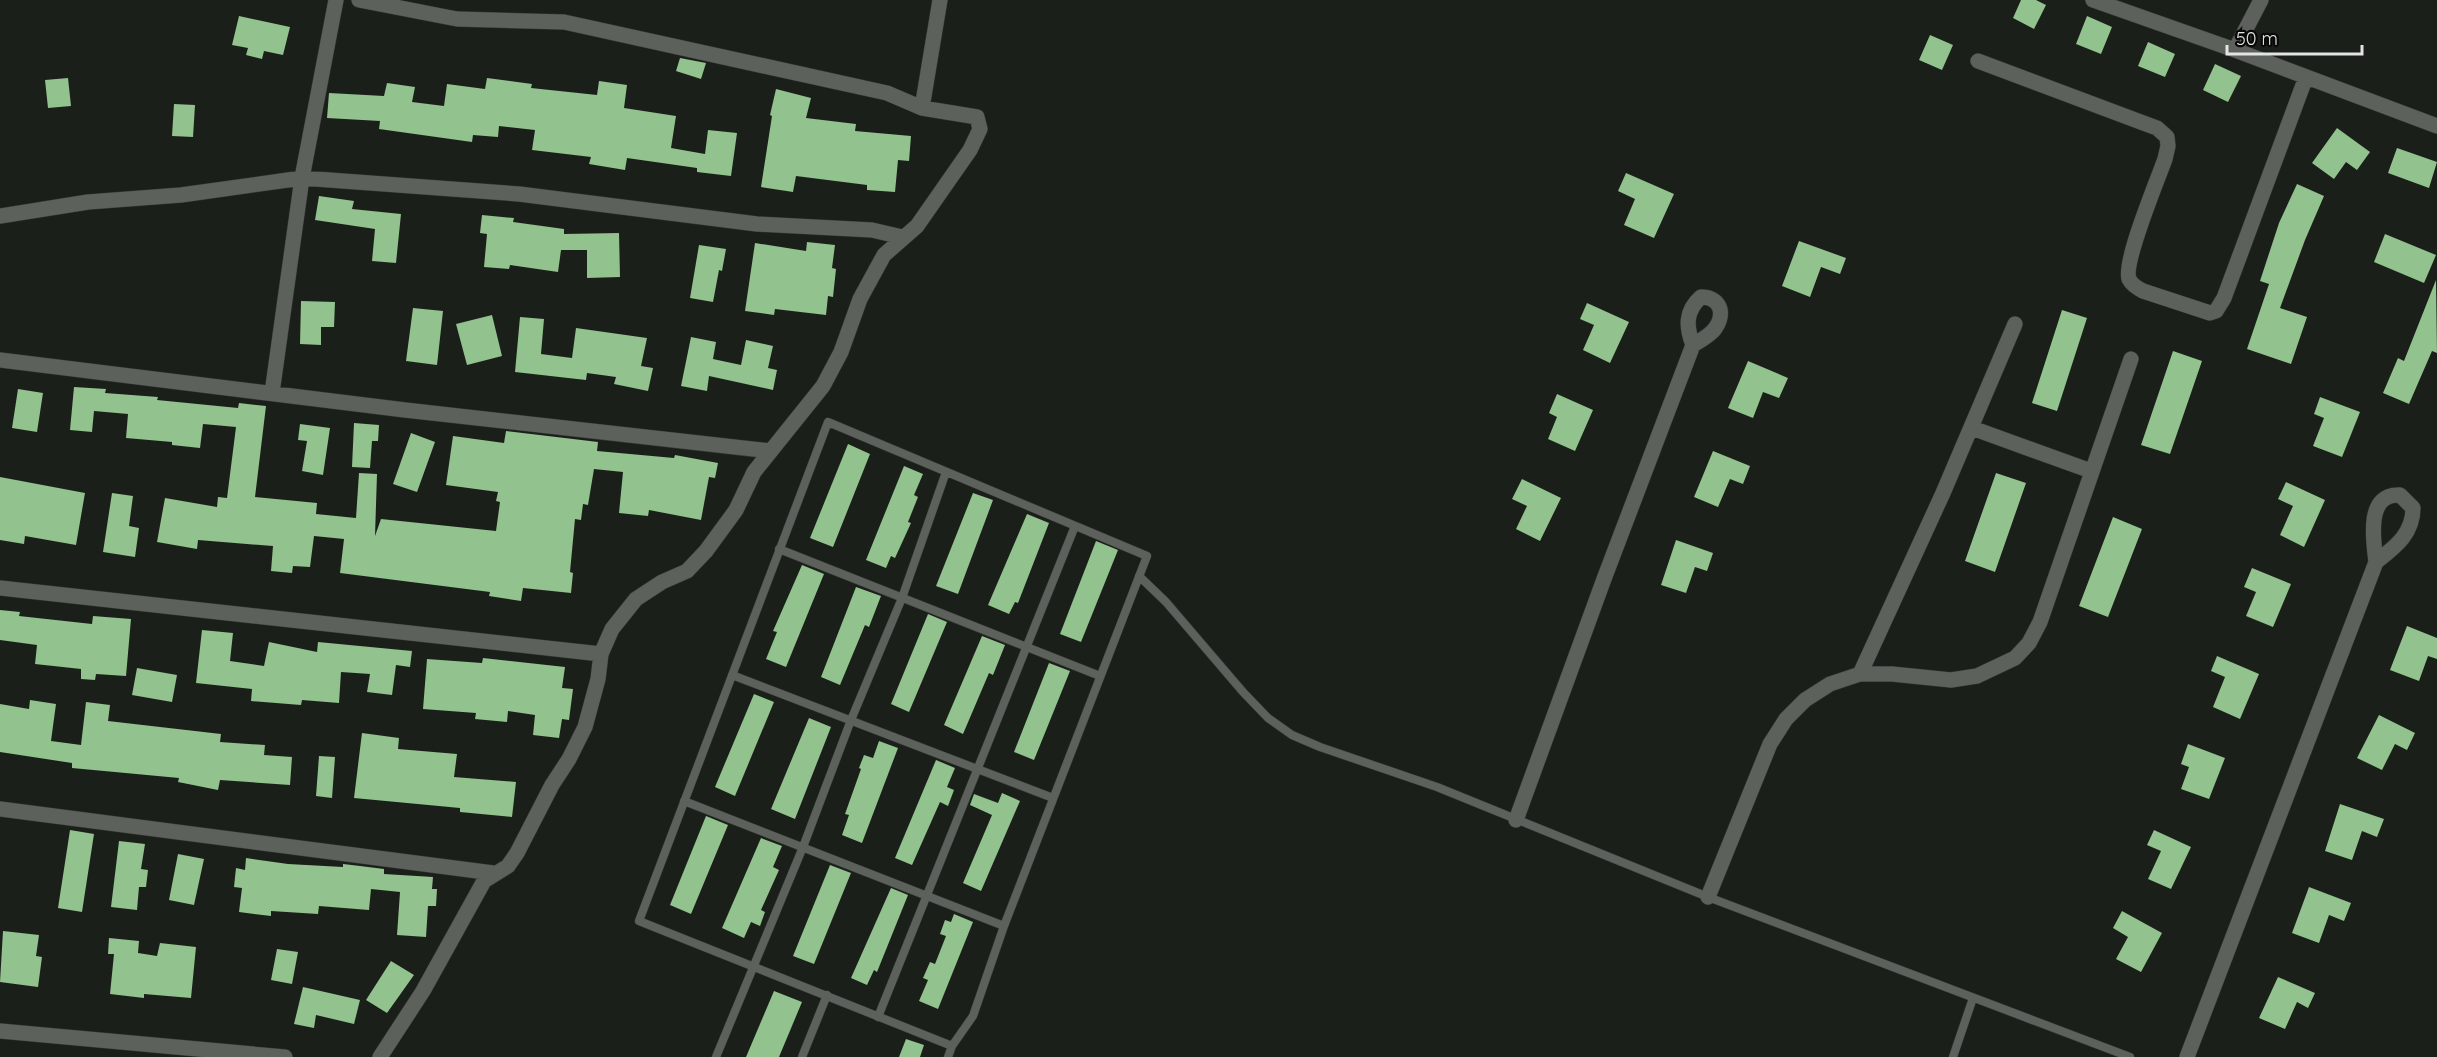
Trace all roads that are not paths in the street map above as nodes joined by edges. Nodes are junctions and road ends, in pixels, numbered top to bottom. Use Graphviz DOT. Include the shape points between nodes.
graph roads {
  1 [pos="360,0"];
  2 [pos="940,0"];
  3 [pos="2093,0"];
  4 [pos="2261,0"];
  5 [pos="335,1"];
  6 [pos="2235,50"];
  7 [pos="1978,62"];
  8 [pos="2306,77"];
  9 [pos="922,108"];
  10 [pos="2437,126"];
  11 [pos="302,178"];
  12 [pos="0,216"];
  13 [pos="902,237"];
  14 [pos="2015,324"];
  15 [pos="1693,345"];
  16 [pos="2131,359"];
  17 [pos="0,360"];
  18 [pos="272,393"];
  19 [pos="1972,428"];
  20 [pos="770,451"];
  21 [pos="2091,471"];
  22 [pos="946,472"];
  23 [pos="1075,526"];
  24 [pos="780,549"];
  25 [pos="2376,562"];
  26 [pos="1139,576"];
  27 [pos="0,588"];
  28 [pos="902,598"];
  29 [pos="1026,647"];
  30 [pos="601,654"];
  31 [pos="1860,674"];
  32 [pos="732,675"];
  33 [pos="1100,676"];
  34 [pos="851,720"];
  35 [pos="977,769"];
  36 [pos="1053,798"];
  37 [pos="684,801"];
  38 [pos="0,809"];
  39 [pos="1516,820"];
  40 [pos="803,847"];
  41 [pos="493,873"];
  42 [pos="926,895"];
  43 [pos="1708,897"];
  44 [pos="1004,926"];
  45 [pos="752,966"];
  46 [pos="827,995"];
  47 [pos="1973,998"];
  48 [pos="878,1017"];
  49 [pos="0,1031"];
  50 [pos="952,1046"];
  51 [pos="285,1057"];
  52 [pos="380,1057"];
  53 [pos="716,1057"];
  54 [pos="802,1057"];
  55 [pos="948,1057"];
  56 [pos="1953,1057"];
  57 [pos="2130,1057"];
  58 [pos="2187,1057"];
  1 -- 5 [label="street"];
  1 -- 9 [label="street" via="457,19 564,22 887,93"];
  2 -- 9 [label="street"];
  3 -- 6 [label="street"];
  4 -- 6 [label="street"];
  5 -- 11 [label="street"];
  6 -- 8 [label="street"];
  7 -- 8 [label="street" via="2146,124 2167,137 2165,159 2130,260 2129,278 2143,291 2210,313 2216,311 2224,298"];
  8 -- 10 [label="street"];
  9 -- 13 [label="street" via="977,117 980,129 970,150 917,226"];
  11 -- 12 [label="street"];
  11 -- 13 [label="street" via="519,194 757,224 872,230"];
  11 -- 18 [label="street"];
  13 -- 20 [label="street" via="884,255 860,299 841,352 823,386"];
  14 -- 19 [label="street"];
  15 -- 39 [label="street"];
  16 -- 21 [label="street"];
  17 -- 18 [label="street"];
  18 -- 20 [label="street"];
  19 -- 21 [label="street"];
  19 -- 31 [label="street"];
  20 -- 30 [label="street" via="754,472 736,510 694,566 636,599 612,629"];
  21 -- 31 [label="street" via="2040,622 2030,643 2015,658 1977,676 1951,680"];
  22 -- 23 [label="lane"];
  22 -- 24 [label="lane" via="828,422"];
  22 -- 28 [label="lane"];
  23 -- 26 [label="lane" via="1147,556"];
  23 -- 29 [label="lane"];
  24 -- 28 [label="lane"];
  24 -- 32 [label="lane"];
  25 -- 58 [label="street"];
  26 -- 33 [label="lane"];
  26 -- 39 [label="lane" via="1268,718 1292,735"];
  27 -- 30 [label="street"];
  28 -- 29 [label="lane"];
  28 -- 34 [label="lane"];
  29 -- 33 [label="lane"];
  29 -- 35 [label="lane"];
  30 -- 41 [label="street" via="585,727 517,853 508,866"];
  31 -- 43 [label="street" via="1830,684 1805,700 1786,719 1770,744"];
  32 -- 34 [label="lane"];
  32 -- 37 [label="lane"];
  33 -- 36 [label="lane"];
  34 -- 35 [label="lane"];
  34 -- 40 [label="lane"];
  35 -- 36 [label="lane"];
  35 -- 42 [label="lane"];
  36 -- 44 [label="lane"];
  37 -- 40 [label="lane"];
  37 -- 45 [label="lane" via="639,921"];
  38 -- 41 [label="street"];
  39 -- 43 [label="lane"];
  40 -- 42 [label="lane"];
  40 -- 45 [label="lane"];
  41 -- 52 [label="street" via="484,881 423,991"];
  42 -- 44 [label="lane"];
  42 -- 48 [label="lane"];
  43 -- 47 [label="lane"];
  44 -- 50 [label="lane" via="973,1016"];
  45 -- 46 [label="lane"];
  45 -- 53 [label="lane"];
  46 -- 48 [label="lane"];
  46 -- 54 [label="lane"];
  47 -- 56 [label="lane"];
  47 -- 57 [label="lane"];
  48 -- 50 [label="lane"];
  49 -- 51 [label="street"];
  50 -- 55 [label="lane"];
}
